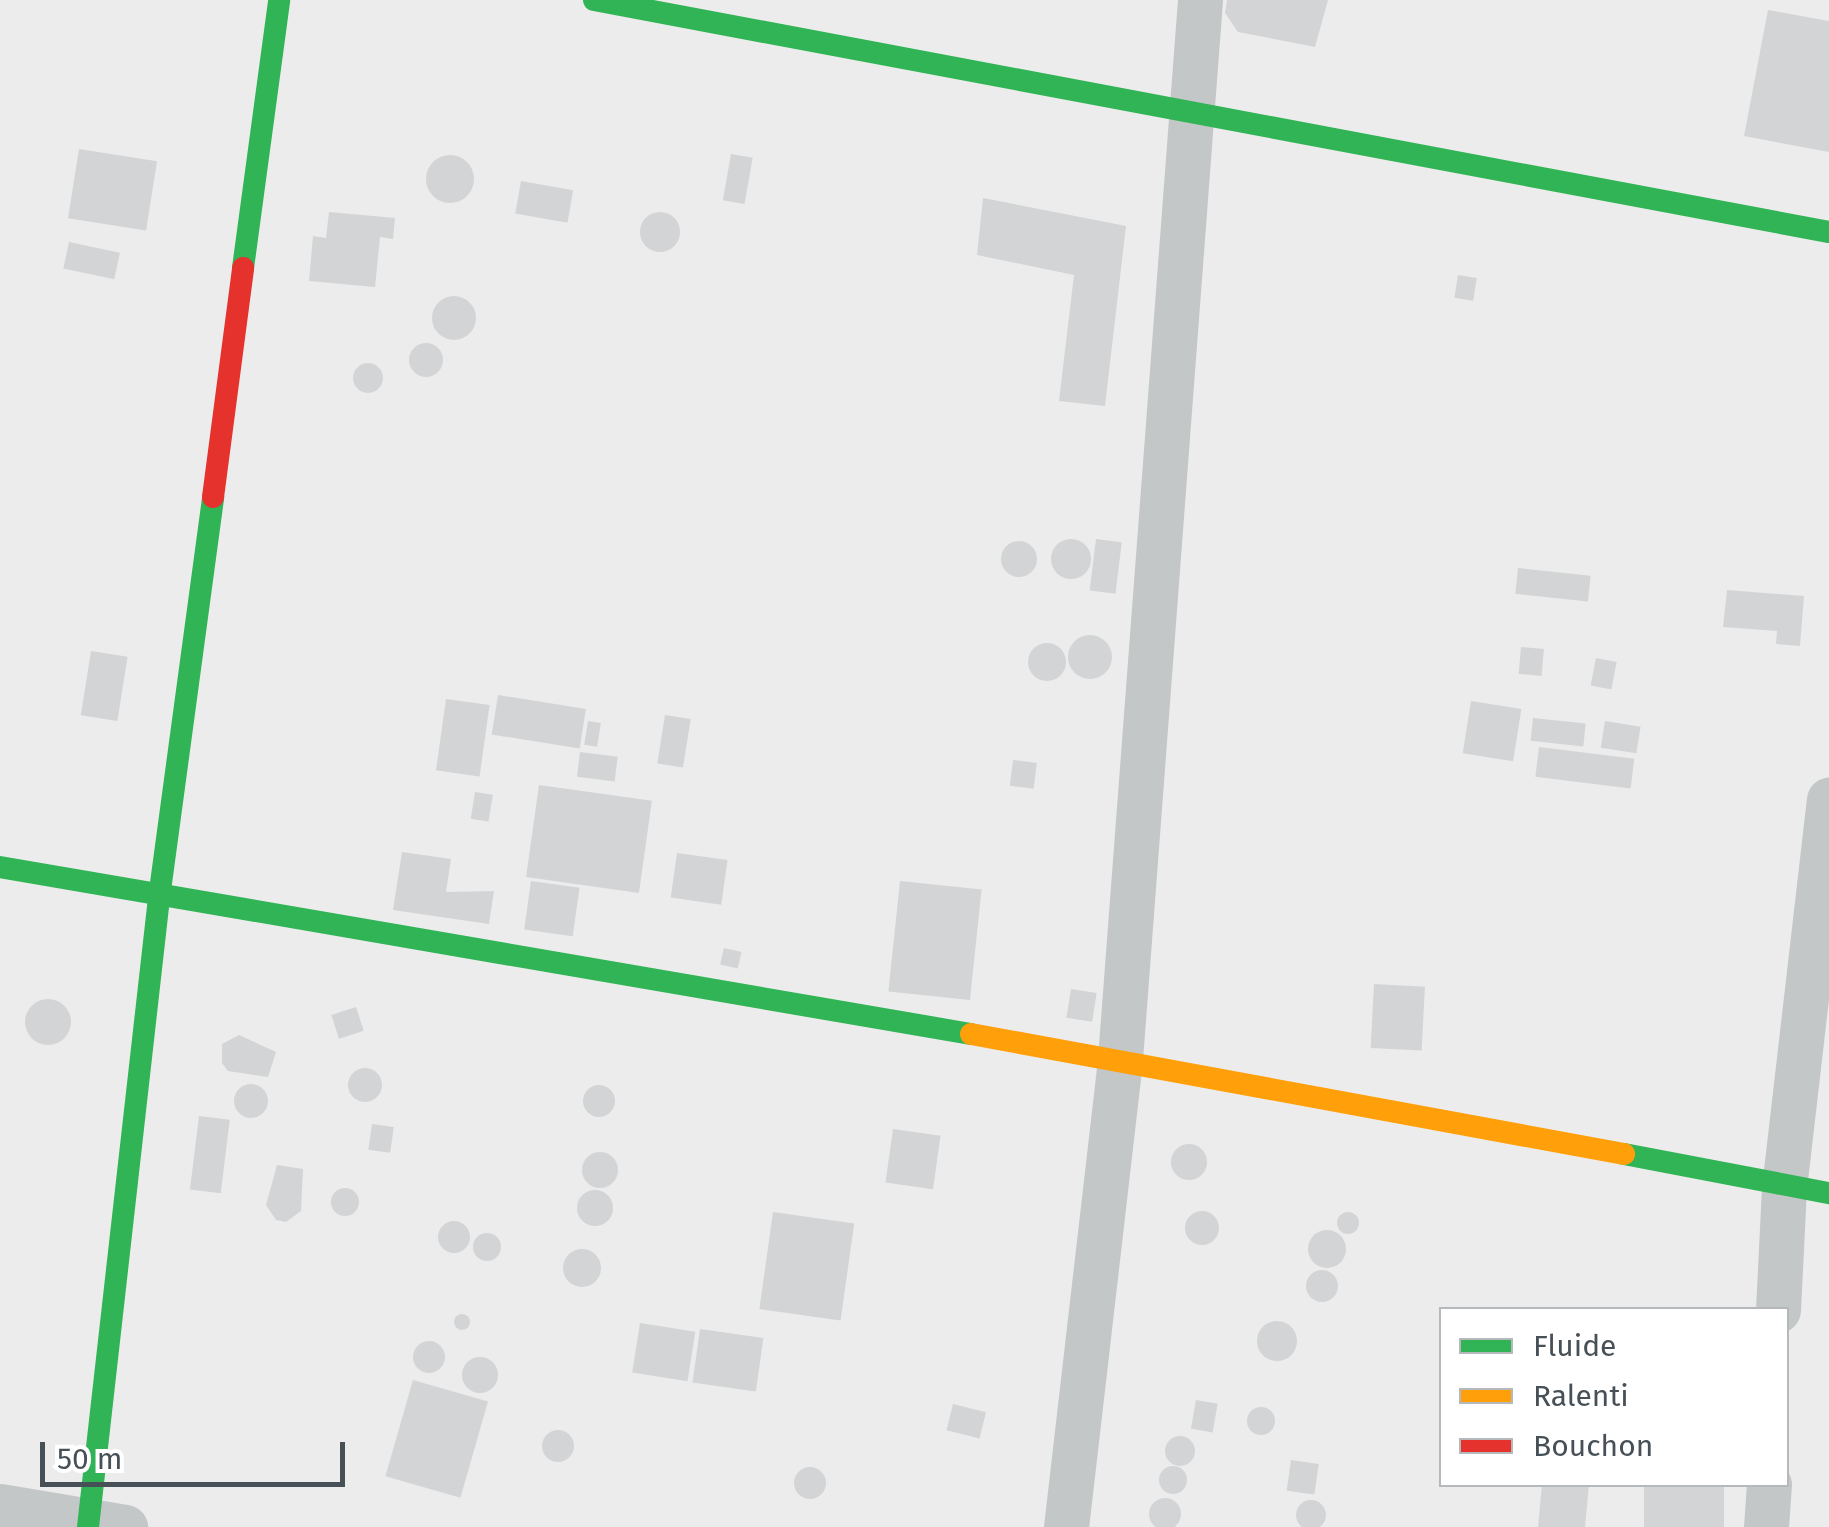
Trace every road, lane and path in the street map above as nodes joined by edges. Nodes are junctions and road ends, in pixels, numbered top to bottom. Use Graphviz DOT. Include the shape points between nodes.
graph roads {
  1 [pos="279,0"];
  2 [pos="594,0"];
  3 [pos="1200,0"];
  4 [pos="1188,112"];
  5 [pos="1829,232"];
  6 [pos="1829,800"];
  7 [pos="0,867"];
  8 [pos="159,898"];
  9 [pos="1120,1059"];
  10 [pos="1784,1188"];
  11 [pos="1829,1193"];
  12 [pos="1778,1307"];
  13 [pos="1768,1487"];
  14 [pos="0,1506"];
  15 [pos="101,1524"];
  16 [pos="1066,1527"];
  17 [pos="1766,1527"];
  1 -- 8 [label="street"];
  2 -- 4 [label="street"];
  3 -- 4 [label="street"];
  4 -- 5 [label="street"];
  4 -- 9 [label="street"];
  6 -- 10 [label="street"];
  7 -- 8 [label="street"];
  8 -- 9 [label="street"];
  8 -- 15 [label="street"];
  9 -- 10 [label="street"];
  9 -- 16 [label="street"];
  10 -- 11 [label="street"];
  10 -- 12 [label="street"];
  13 -- 17 [label="street"];
  14 -- 15 [label="street"];
}
